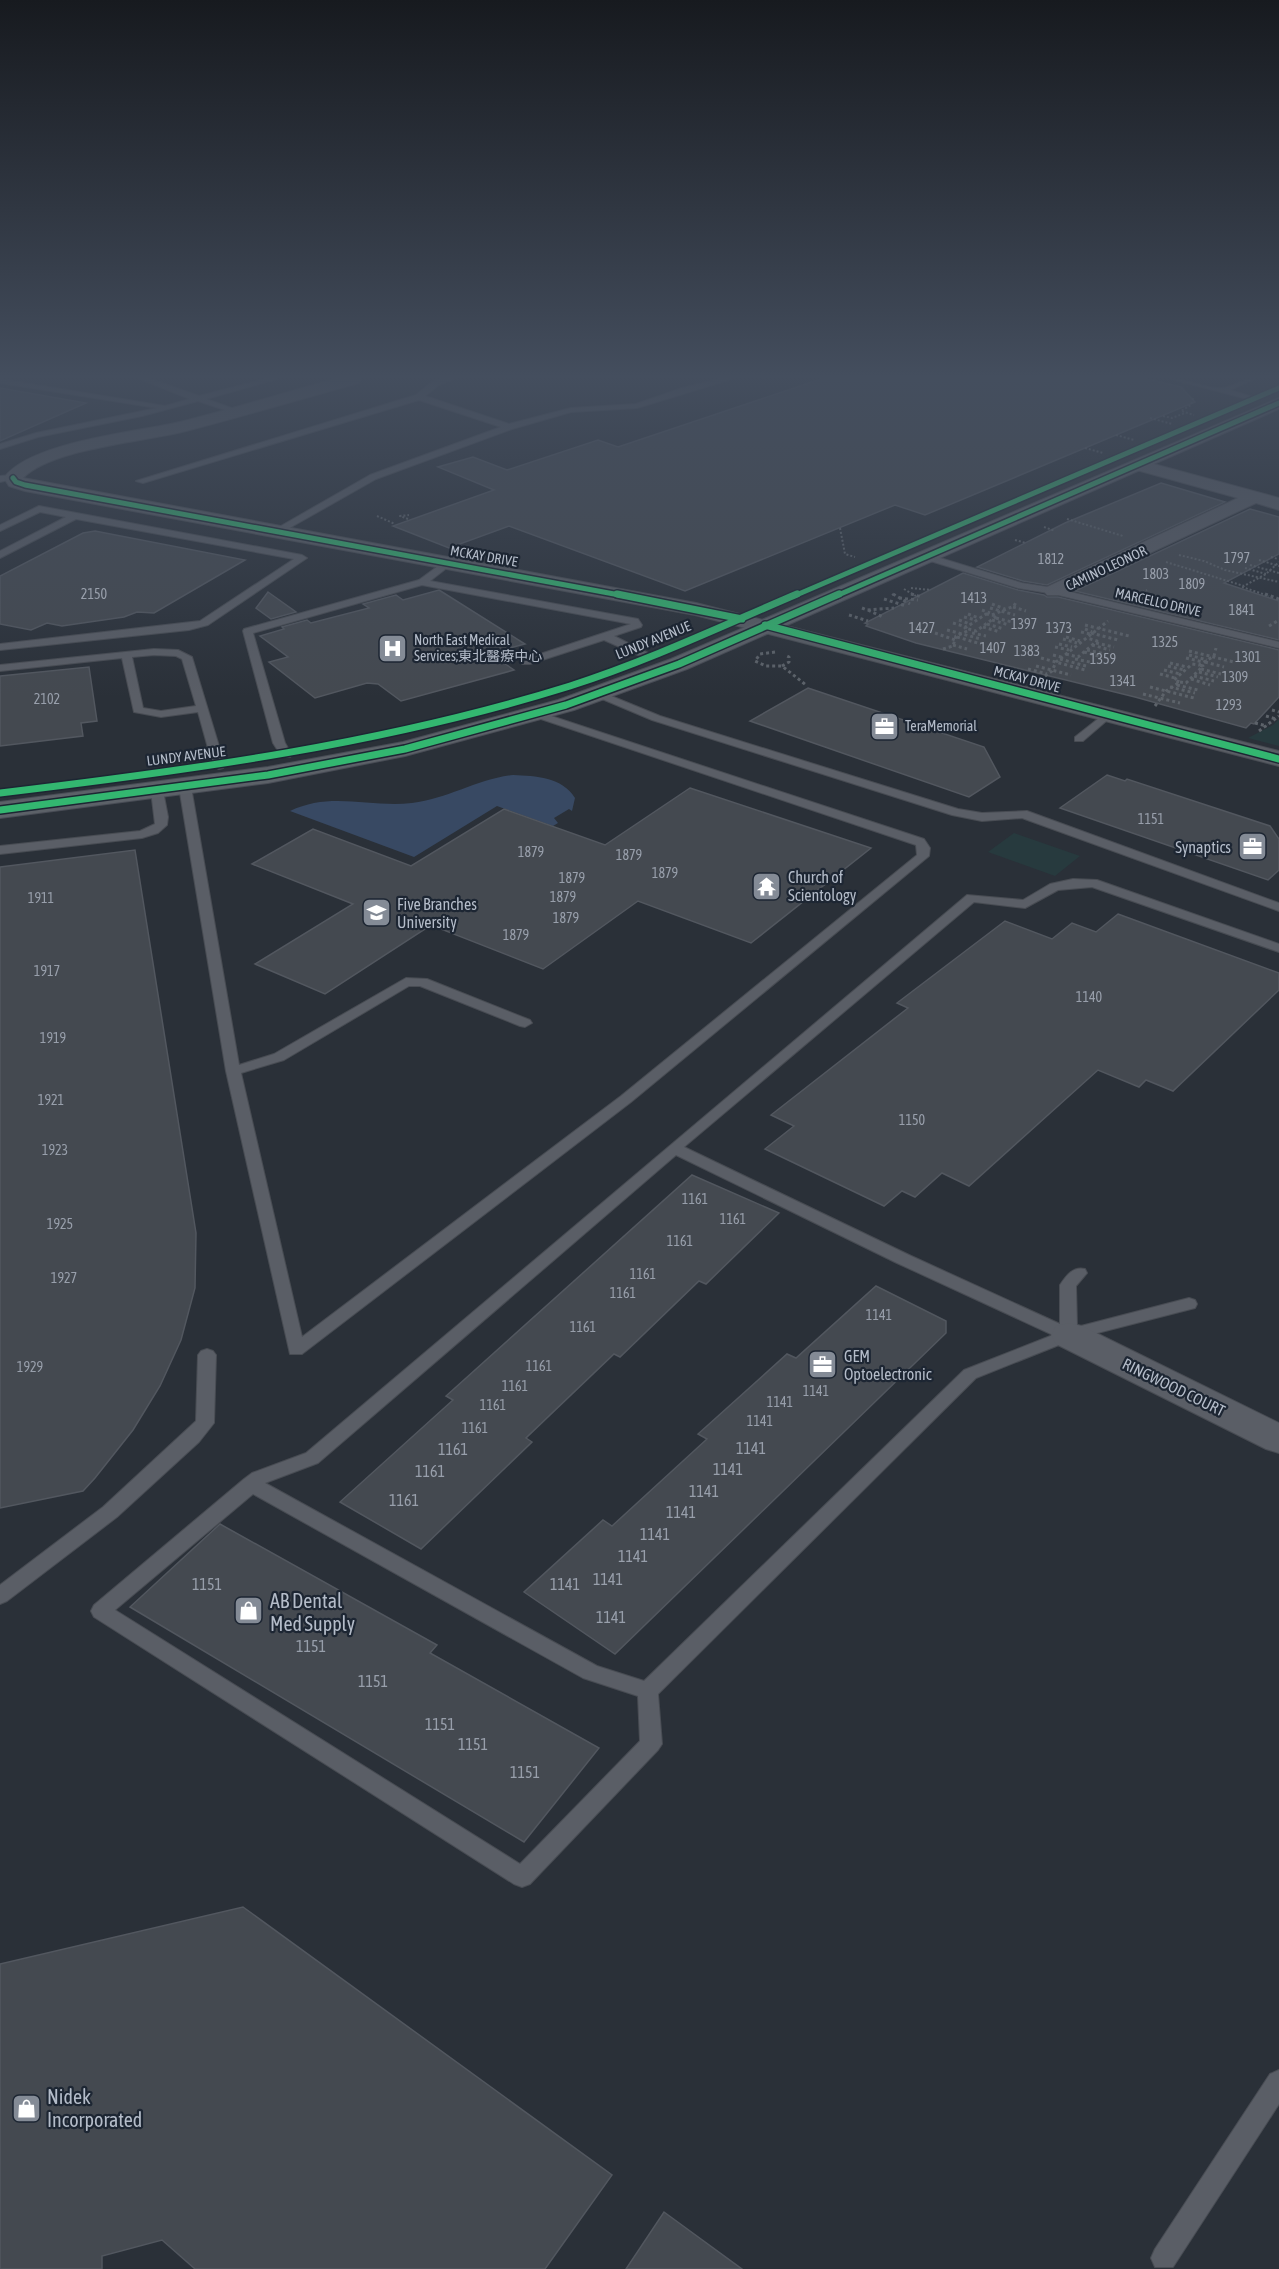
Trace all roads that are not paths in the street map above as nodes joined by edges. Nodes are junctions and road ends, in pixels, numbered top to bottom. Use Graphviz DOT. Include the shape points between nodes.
graph roads {
  1 [pos="25,485"];
  2 [pos="359,485"];
  3 [pos="1044,485"];
  4 [pos="1075,485"];
  5 [pos="1093,485"];
  6 [pos="1211,485"];
  7 [pos="1255,497"];
  8 [pos="1279,504"];
  9 [pos="76,515"];
  10 [pos="1014,519"];
  11 [pos="0,528"];
  12 [pos="277,532"];
  13 [pos="0,555"];
  14 [pos="927,557"];
  15 [pos="448,563"];
  16 [pos="422,582"];
  17 [pos="1054,591"];
  18 [pos="740,619"];
  19 [pos="768,626"];
  20 [pos="605,636"];
  21 [pos="1279,645"];
  22 [pos="0,647"];
  23 [pos="126,655"];
  24 [pos="651,657"];
  25 [pos="526,662"];
  26 [pos="0,668"];
  27 [pos="599,694"];
  28 [pos="202,708"];
  29 [pos="536,714"];
  30 [pos="1108,714"];
  31 [pos="1079,739"];
  32 [pos="286,755"];
  33 [pos="1279,759"];
  34 [pos="219,766"];
  35 [pos="185,787"];
  36 [pos="157,790"];
  37 [pos="0,793"];
  38 [pos="0,810"];
  39 [pos="0,850"];
  40 [pos="1279,907"];
  41 [pos="1279,948"];
  42 [pos="525,1023"];
  43 [pos="233,1071"];
  44 [pos="674,1148"];
  45 [pos="1079,1273"];
  46 [pos="1188,1304"];
  47 [pos="1069,1335"];
  48 [pos="207,1355"];
  49 [pos="1279,1439"];
  50 [pos="251,1484"];
  51 [pos="0,1596"];
  52 [pos="648,1691"];
  53 [pos="1279,2082"];
  54 [pos="1164,2258"];
  1 -- 12 [label="street, MCKAY DRIVE"];
  2 -- 12 [label="lane"];
  3 -- 18 [label="main road, LUNDY AVENUE"];
  4 -- 10 [label="main road" via="1016,512"];
  5 -- 10 [label="main road, LUNDY AVENUE"];
  6 -- 7 [label="street"];
  7 -- 8 [label="street"];
  7 -- 17 [label="street, CAMINO LEONOR"];
  9 -- 11 [label="lane" via="39,509"];
  9 -- 13 [label="lane"];
  9 -- 22 [label="lane" via="302,558 204,623"];
  10 -- 14 [label="main road, LUNDY AVENUE"];
  12 -- 15 [label="street, MCKAY DRIVE"];
  14 -- 17 [label="lane, MARCELLO DRIVE" via="1021,586"];
  14 -- 19 [label="main road, LUNDY AVENUE"];
  15 -- 16 [label="lane"];
  15 -- 18 [label="street, MCKAY DRIVE"];
  16 -- 20 [label="lane" via="634,621 637,625"];
  16 -- 32 [label="lane" via="248,631 279,743"];
  17 -- 21 [label="lane, MARCELLO DRIVE"];
  18 -- 19 [label="street, MCKAY DRIVE"];
  18 -- 24 [label="main road, LUNDY AVENUE"];
  19 -- 27 [label="main road, LUNDY AVENUE"];
  19 -- 30 [label="street, MCKAY DRIVE"];
  20 -- 24 [label="lane"];
  20 -- 25 [label="lane"];
  23 -- 26 [label="lane"];
  23 -- 28 [label="lane" via="164,652 187,657"];
  23 -- 28 [label="lane" via="138,710 144,714"];
  24 -- 32 [label="main road, LUNDY AVENUE" via="502,707"];
  27 -- 29 [label="main road, LUNDY AVENUE"];
  27 -- 40 [label="lane" via="656,718 957,812 982,818 1023,814"];
  28 -- 34 [label="lane"];
  29 -- 35 [label="main road, LUNDY AVENUE" via="405,748"];
  29 -- 43 [label="lane" via="920,842 923,856 626,1099 296,1350"];
  30 -- 31 [label="lane"];
  30 -- 33 [label="street, MCKAY DRIVE"];
  32 -- 34 [label="main road, LUNDY AVENUE"];
  34 -- 37 [label="main road, LUNDY AVENUE"];
  35 -- 36 [label="main road, LUNDY AVENUE"];
  35 -- 43 [label="lane"];
  36 -- 38 [label="main road, LUNDY AVENUE"];
  36 -- 39 [label="lane" via="162,817 161,825 154,830"];
  41 -- 44 [label="lane" via="1093,884 1054,887 1024,904 971,898"];
  42 -- 43 [label="lane" via="422,982 406,982 279,1057"];
  44 -- 47 [label="lane"];
  44 -- 50 [label="lane" via="312,1458"];
  45 -- 47 [label="lane" via="1068,1285"];
  46 -- 47 [label="lane"];
  47 -- 49 [label="street, RINGWOOD COURT"];
  47 -- 52 [label="lane" via="970,1374"];
  48 -- 51 [label="lane" via="206,1423 110,1512"];
  50 -- 52 [label="lane" via="590,1672"];
  50 -- 52 [label="lane" via="100,1611 522,1877 651,1743"];
  53 -- 54 [label="lane"];
}
